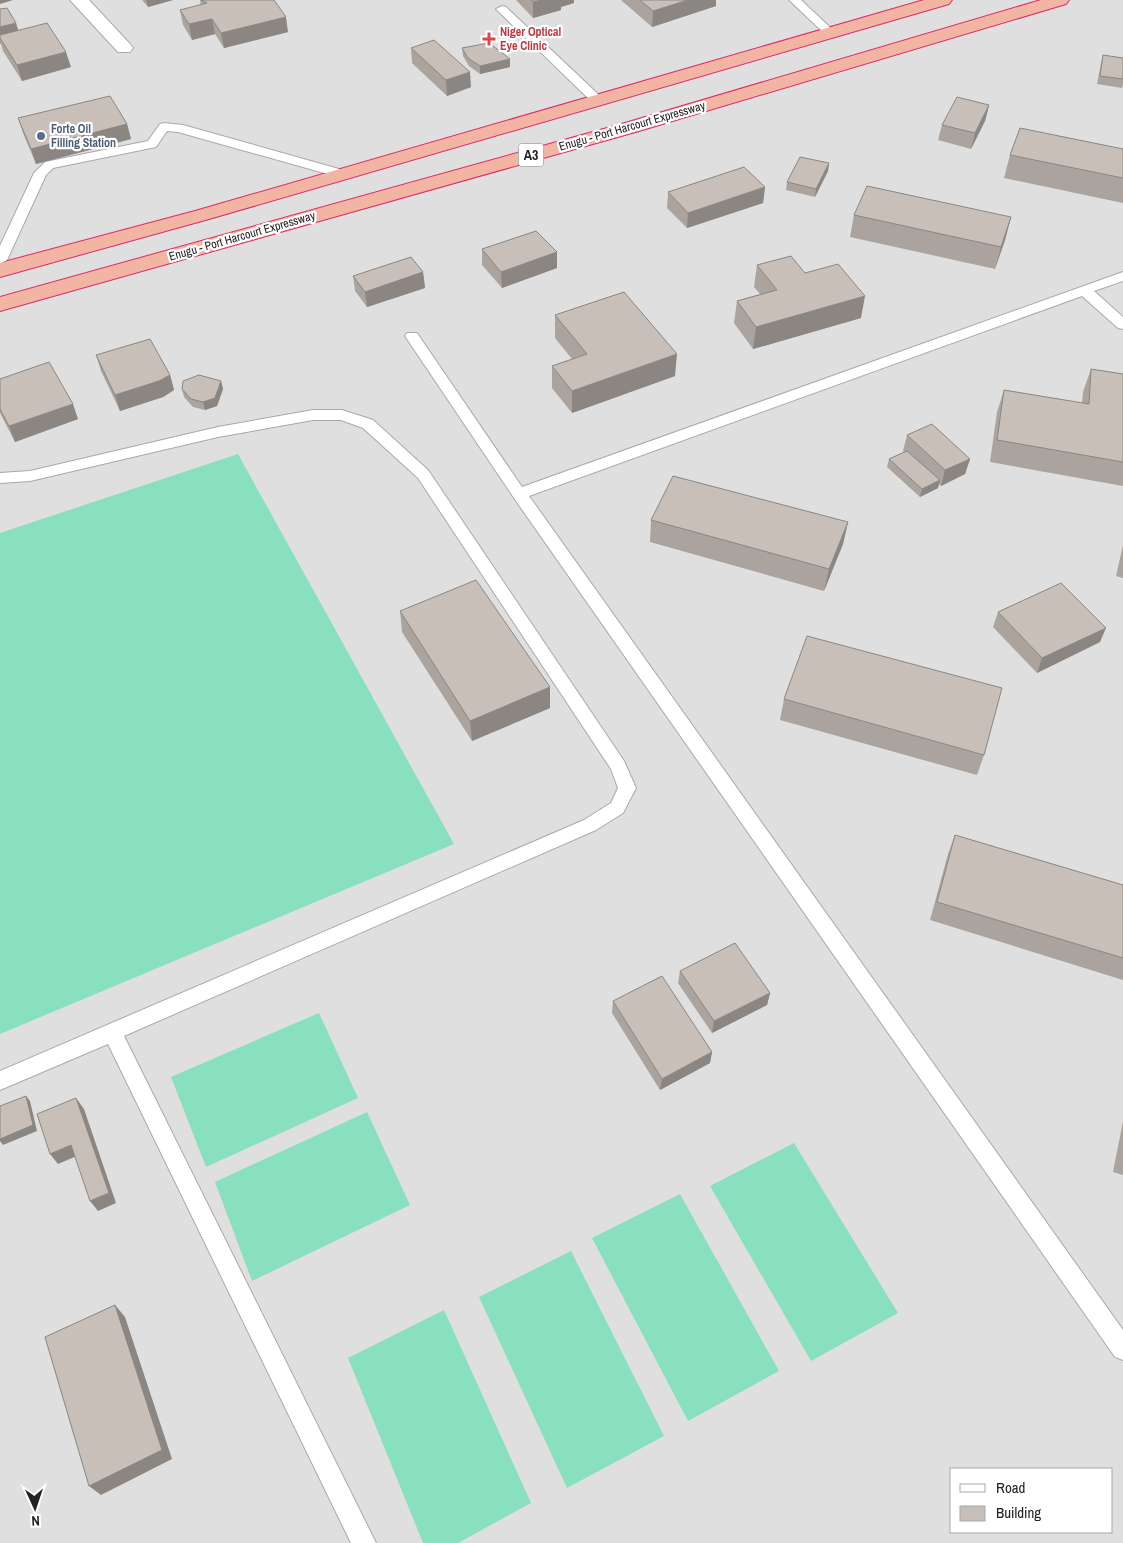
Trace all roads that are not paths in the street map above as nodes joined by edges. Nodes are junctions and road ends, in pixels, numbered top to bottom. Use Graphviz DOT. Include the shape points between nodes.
graph roads {
  1 [pos="79,0"];
  2 [pos="795,0"];
  3 [pos="943,0"];
  4 [pos="1060,0"];
  5 [pos="502,9"];
  6 [pos="830,33"];
  7 [pos="124,48"];
  8 [pos="596,99"];
  9 [pos="342,174"];
  10 [pos="0,260"];
  11 [pos="0,270"];
  12 [pos="1123,276"];
  13 [pos="1084,290"];
  14 [pos="0,304"];
  15 [pos="1123,325"];
  16 [pos="412,336"];
  17 [pos="0,478"];
  18 [pos="519,494"];
  19 [pos="112,1032"];
  20 [pos="0,1081"];
  21 [pos="1123,1349"];
  22 [pos="364,1543"];
  1 -- 7 [label="street"];
  2 -- 6 [label="lane"];
  3 -- 6 [label="highway, A3"];
  4 -- 14 [label="highway, Enugu - Port Harcourt Expressway / A3" via="594,138"];
  5 -- 8 [label="lane"];
  6 -- 8 [label="highway, A3"];
  8 -- 9 [label="highway, A3"];
  9 -- 10 [label="lane" via="179,128 164,127 152,144 49,165 40,173"];
  9 -- 11 [label="highway, A3"];
  12 -- 13 [label="lane"];
  13 -- 15 [label="lane"];
  13 -- 18 [label="lane"];
  16 -- 18 [label="lane"];
  17 -- 19 [label="lane" via="30,476 218,432 313,415 342,415 368,424 423,474 618,766 627,788 617,808 590,825"];
  18 -- 21 [label="lane"];
  19 -- 20 [label="lane"];
  19 -- 22 [label="lane"];
}
